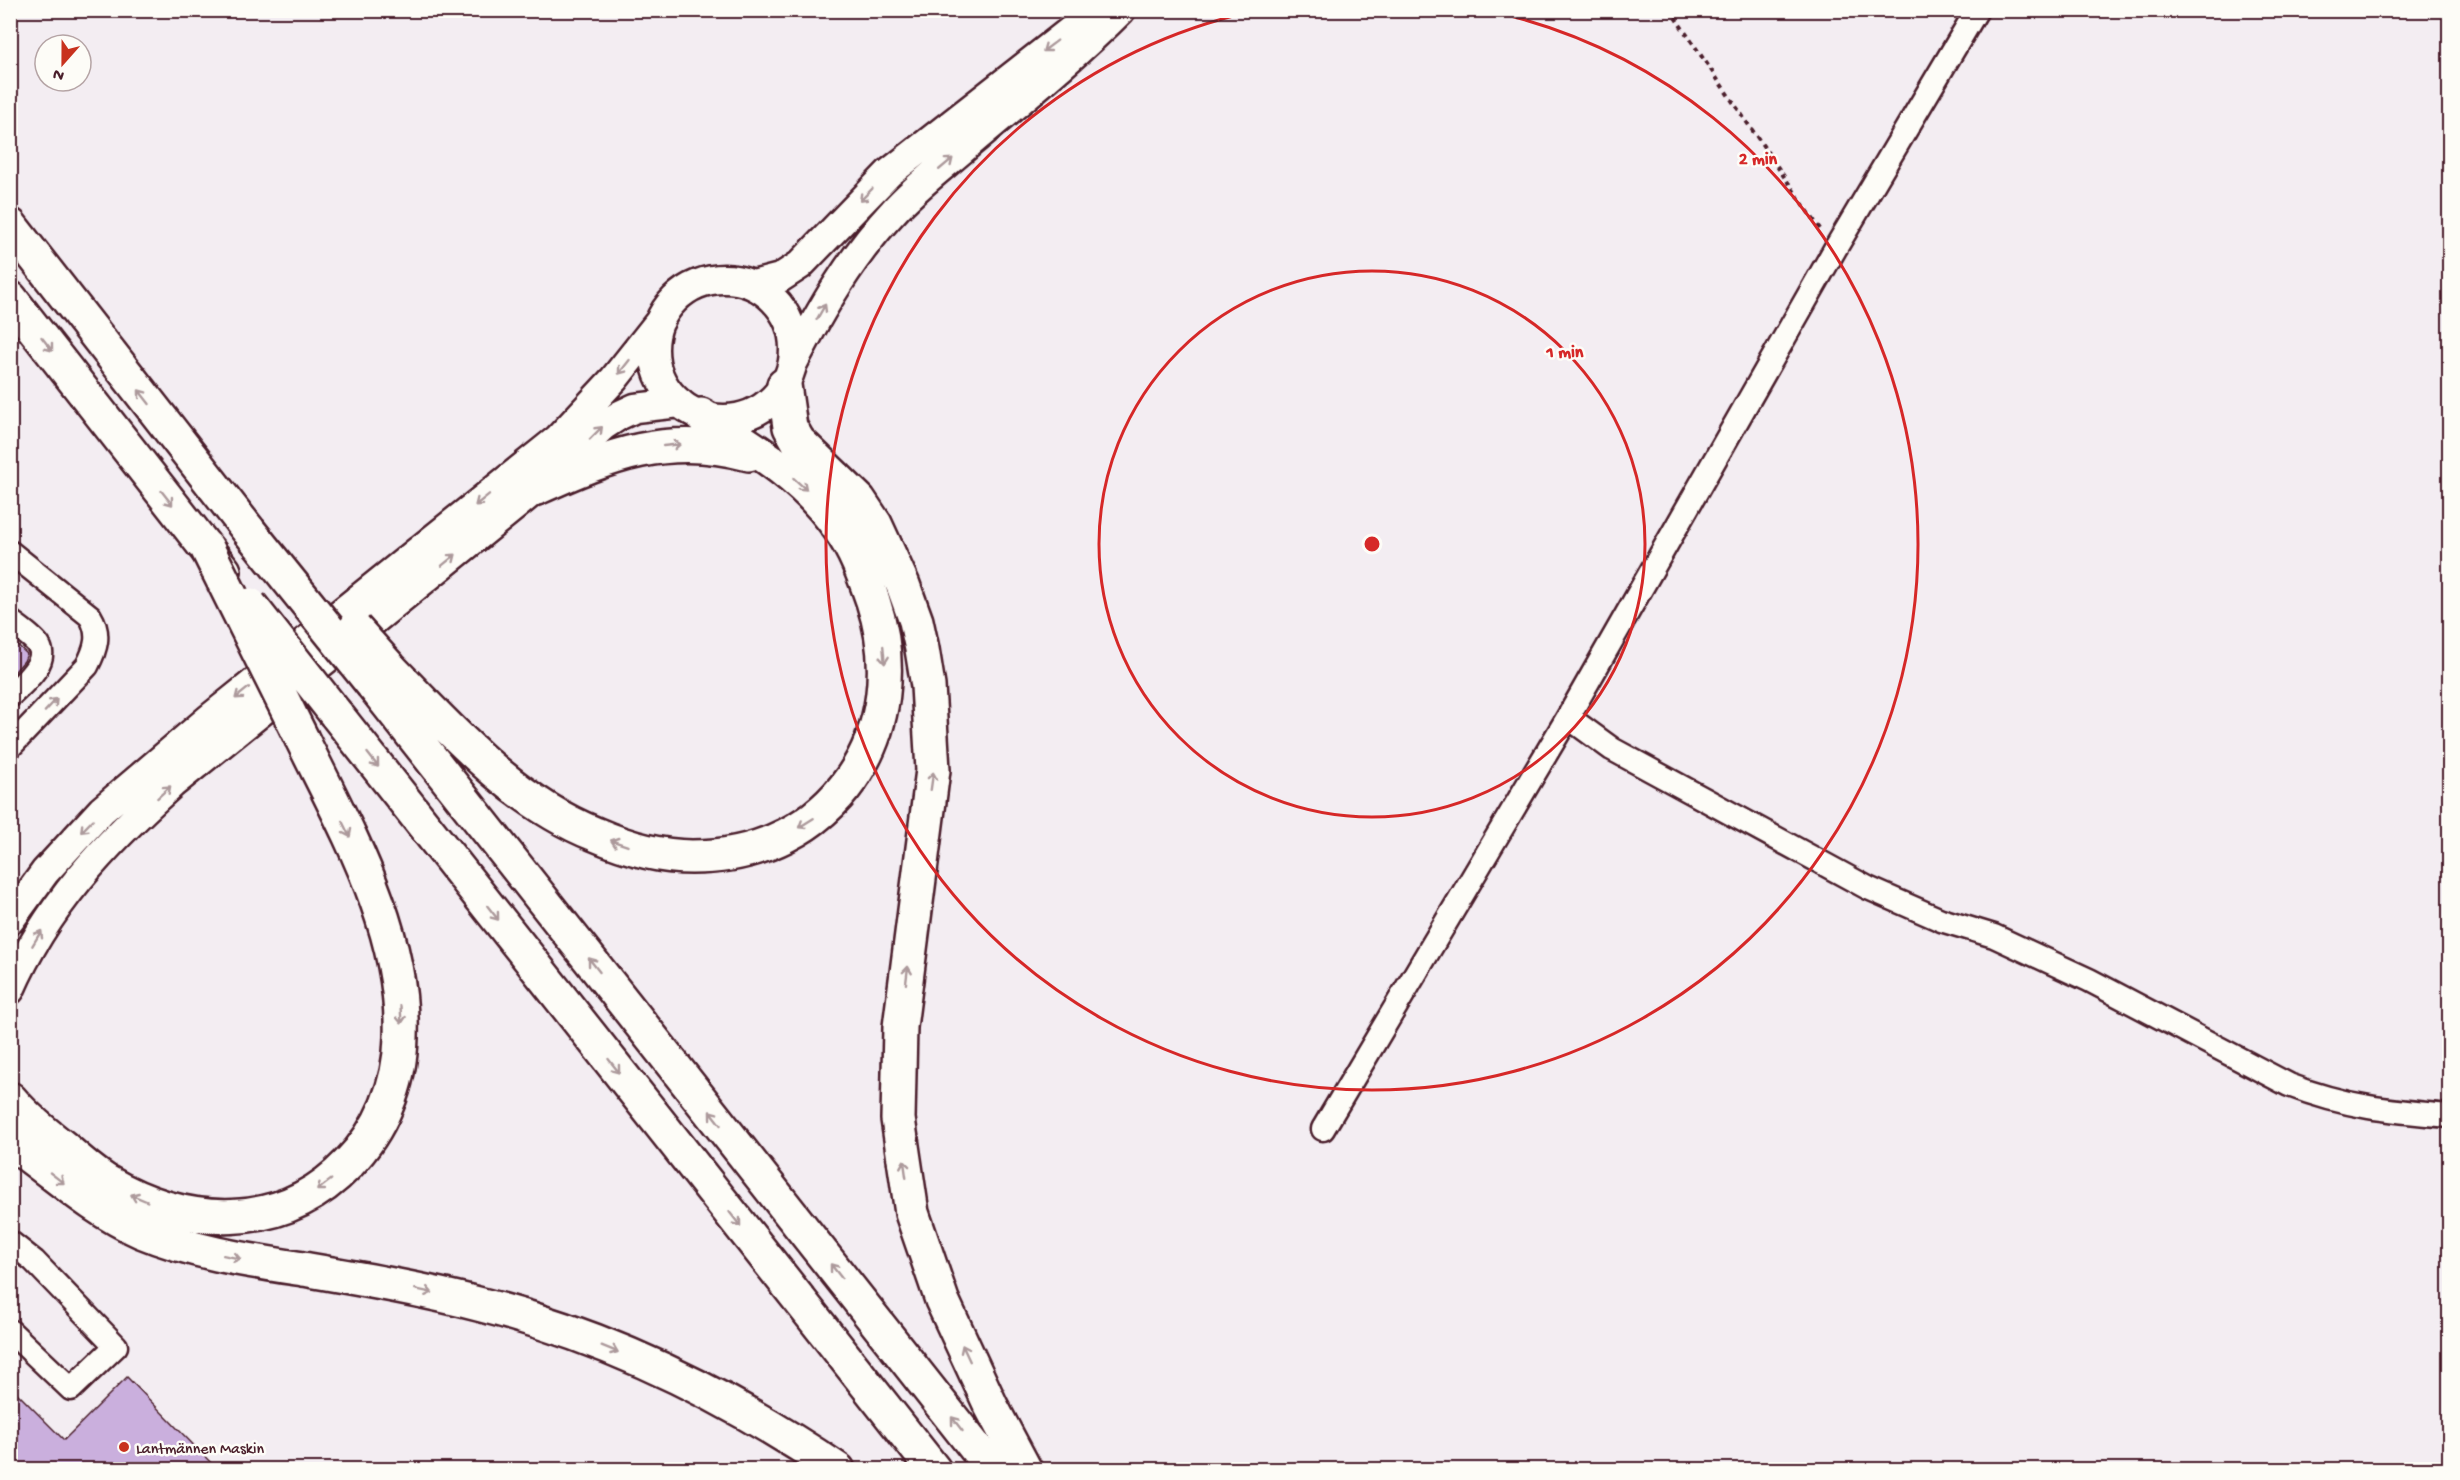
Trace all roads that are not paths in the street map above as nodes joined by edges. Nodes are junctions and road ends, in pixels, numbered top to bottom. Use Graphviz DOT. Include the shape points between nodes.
graph roads {
  1 [pos="1097,10"];
  2 [pos="1121,10"];
  3 [pos="1977,10"];
  4 [pos="10,225"];
  5 [pos="753,285"];
  6 [pos="10,298"];
  7 [pos="660,321"];
  8 [pos="788,374"];
  9 [pos="690,409"];
  10 [pos="773,461"];
  11 [pos="537,488"];
  12 [pos="10,552"];
  13 [pos="216,561"];
  14 [pos="10,621"];
  15 [pos="382,676"];
  16 [pos="10,696"];
  17 [pos="1568,717"];
  18 [pos="10,747"];
  19 [pos="10,920"];
  20 [pos="10,990"];
  21 [pos="10,1099"];
  22 [pos="2450,1116"];
  23 [pos="1323,1129"];
  24 [pos="10,1142"];
  25 [pos="10,1242"];
  26 [pos="10,1331"];
  27 [pos="838,1470"];
  28 [pos="934,1470"];
  29 [pos="993,1470"];
  30 [pos="1025,1470"];
  1 -- 5 [label="main road, one-way" via="889,173 800,265 780,278"];
  8 -- 2 [label="main road, one-way" via="832,291 894,211"];
  3 -- 17 [label="lane" via="1835,249"];
  15 -- 4 [label="highway, one-way, bridge" via="180,443"];
  5 -- 7 [label="main road" via="729,279 705,281 674,300"];
  5 -- 8 [label="main road" via="772,298 786,317 793,339"];
  6 -- 13 [label="highway, one-way"];
  7 -- 9 [label="main road" via="654,350 657,370 666,388"];
  7 -- 19 [label="main road, one-way" via="558,440 219,711 102,810 45,872"];
  8 -- 9 [label="main road" via="769,403 748,414 724,419"];
  30 -- 8 [label="highway, one-way" via="942,1300 912,1214 898,1119 900,1027 933,771 928,686 916,621 875,524 859,500 798,441 790,427"];
  9 -- 10 [label="highway"];
  11 -- 9 [label="main road, one-way" via="620,414 635,408"];
  11 -- 10 [label="highway, one-way" via="600,461 672,445 699,444"];
  10 -- 15 [label="highway, one-way" via="823,508 853,551 876,610 882,638 883,696 867,755 835,801 812,821 758,847 725,855 691,857 628,846 561,818 501,776"];
  20 -- 11 [label="main road, one-way" via="52,914 98,855 132,820"];
  18 -- 12 [label="lane, one-way" via="87,666 97,637 90,616"];
  13 -- 21 [label="highway, one-way, bridge" via="354,845 378,906 398,992 401,1038 393,1088 373,1133 341,1171 301,1200 254,1215 228,1218 153,1204 104,1180 46,1134"];
  13 -- 28 [label="highway, one-way, bridge"];
  14 -- 16 [label="lane" via="39,645 42,654 40,663"];
  29 -- 15 [label="highway, one-way"];
  17 -- 22 [label="lane" via="1612,749 1868,888 1941,920 1994,936 2057,965 2289,1085 2323,1099 2371,1109"];
  17 -- 23 [label="lane"];
  24 -- 27 [label="highway, one-way" via="94,1206 143,1231 212,1253 425,1291 543,1323 706,1391"];
  25 -- 26 [label="lane" via="34,1261 116,1346 71,1389"];
}
